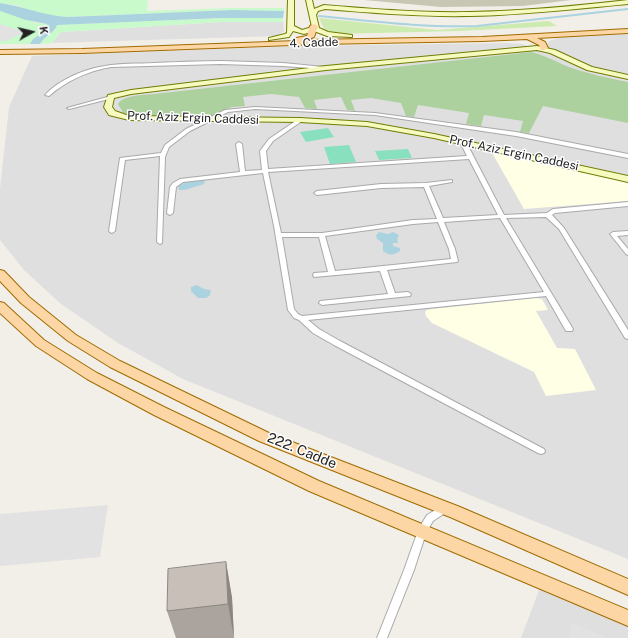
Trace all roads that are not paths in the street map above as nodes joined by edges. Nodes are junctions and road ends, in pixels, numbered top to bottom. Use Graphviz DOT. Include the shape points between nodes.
graph roads {
  1 [pos="291,0"];
  2 [pos="309,0"];
  3 [pos="326,0"];
  4 [pos="617,0"];
  5 [pos="628,2"];
  6 [pos="332,4"];
  7 [pos="312,15"];
  8 [pos="628,26"];
  9 [pos="291,27"];
  10 [pos="314,28"];
  11 [pos="589,30"];
  12 [pos="505,31"];
  13 [pos="628,31"];
  14 [pos="350,36"];
  15 [pos="525,36"];
  16 [pos="310,37"];
  17 [pos="271,39"];
  18 [pos="445,40"];
  19 [pos="264,44"];
  20 [pos="532,44"];
  21 [pos="0,47"];
  22 [pos="544,47"];
  23 [pos="0,52"];
  24 [pos="326,68"];
  25 [pos="628,77"];
  26 [pos="47,95"];
  27 [pos="111,97"];
  28 [pos="69,108"];
  29 [pos="211,119"];
  30 [pos="300,120"];
  31 [pos="463,142"];
  32 [pos="239,144"];
  33 [pos="163,154"];
  34 [pos="628,156"];
  35 [pos="470,157"];
  36 [pos="265,171"];
  37 [pos="243,174"];
  38 [pos="628,179"];
  39 [pos="450,181"];
  40 [pos="426,185"];
  41 [pos="317,193"];
  42 [pos="628,204"];
  43 [pos="170,213"];
  44 [pos="548,215"];
  45 [pos="502,216"];
  46 [pos="440,220"];
  47 [pos="112,232"];
  48 [pos="628,233"];
  49 [pos="322,234"];
  50 [pos="278,235"];
  51 [pos="160,242"];
  52 [pos="628,253"];
  53 [pos="383,269"];
  54 [pos="332,273"];
  55 [pos="0,274"];
  56 [pos="316,275"];
  57 [pos="408,294"];
  58 [pos="548,294"];
  59 [pos="392,296"];
  60 [pos="322,303"];
  61 [pos="0,306"];
  62 [pos="301,318"];
  63 [pos="569,329"];
  64 [pos="628,336"];
  65 [pos="541,451"];
  66 [pos="446,508"];
  67 [pos="422,531"];
  68 [pos="628,587"];
  69 [pos="628,618"];
  70 [pos="382,638"];
  1 -- 9 [label="street"];
  2 -- 7 [label="street"];
  3 -- 6 [label="street"];
  4 -- 6 [label="street" via="536,8 478,10"];
  5 -- 6 [label="street" via="543,11 478,14 410,13"];
  6 -- 7 [label="street" via="318,8"];
  7 -- 10 [label="street"];
  8 -- 11 [label="main road, 4. Cadde"];
  9 -- 10 [label="street" via="301,32"];
  9 -- 17 [label="street" via="287,36"];
  10 -- 14 [label="street" via="321,33"];
  10 -- 16 [label="main road"];
  11 -- 12 [label="main road, 4. Cadde"];
  11 -- 13 [label="main road, 4. Cadde"];
  11 -- 15 [label="main road, 4. Cadde"];
  11 -- 22 [label="main road" via="551,38 545,41"];
  12 -- 14 [label="main road, 4. Cadde"];
  12 -- 15 [label="main road"];
  14 -- 16 [label="main road, 4. Cadde"];
  15 -- 18 [label="main road, 4. Cadde"];
  15 -- 20 [label="main road"];
  15 -- 22 [label="main road"];
  16 -- 17 [label="main road, 4. Cadde"];
  16 -- 19 [label="main road"];
  17 -- 21 [label="main road, 4. Cadde"];
  18 -- 19 [label="main road, 4. Cadde"];
  18 -- 20 [label="main road" via="517,41"];
  19 -- 23 [label="main road, 4. Cadde" via="82,52"];
  20 -- 22 [label="main road"];
  22 -- 24 [label="street, Prof. Aziz Ergin Caddesi"];
  22 -- 25 [label="street" via="575,64"];
  24 -- 26 [label="street" via="269,62 196,62 105,67 84,74"];
  24 -- 27 [label="street, Prof. Aziz Ergin Caddesi" via="131,92"];
  27 -- 28 [label="street"];
  27 -- 29 [label="street, Prof. Aziz Ergin Caddesi" via="108,107 112,113 129,118"];
  29 -- 30 [label="street, Prof. Aziz Ergin Caddesi"];
  29 -- 33 [label="street" via="188,130 167,146"];
  29 -- 34 [label="street" via="227,111 255,108 375,114 516,134"];
  30 -- 31 [label="street, Prof. Aziz Ergin Caddesi" via="367,124"];
  30 -- 36 [label="street" via="271,140 263,151"];
  31 -- 35 [label="street"];
  31 -- 38 [label="street, Prof. Aziz Ergin Caddesi"];
  32 -- 37 [label="street"];
  33 -- 47 [label="street" via="122,159"];
  33 -- 51 [label="street"];
  35 -- 36 [label="street"];
  35 -- 45 [label="street"];
  36 -- 37 [label="street"];
  36 -- 50 [label="street"];
  37 -- 43 [label="street" via="178,182 173,187"];
  39 -- 40 [label="street"];
  40 -- 41 [label="street" via="381,186"];
  40 -- 46 [label="street"];
  42 -- 44 [label="street" via="554,211"];
  44 -- 45 [label="street"];
  44 -- 64 [label="street" via="561,228"];
  45 -- 46 [label="street"];
  45 -- 58 [label="street"];
  46 -- 49 [label="street" via="389,224"];
  46 -- 53 [label="street" via="455,261"];
  48 -- 52 [label="street" via="613,234"];
  49 -- 50 [label="street"];
  49 -- 54 [label="street"];
  50 -- 62 [label="street" via="291,310"];
  53 -- 54 [label="street"];
  53 -- 59 [label="street"];
  54 -- 56 [label="street"];
  55 -- 66 [label="main road, 222. Cadde" via="26,300 72,338 115,364 264,437"];
  57 -- 59 [label="street"];
  58 -- 62 [label="street"];
  58 -- 63 [label="street"];
  59 -- 60 [label="street"];
  61 -- 67 [label="main road, 222. Cadde" via="40,343 92,376 314,486"];
  62 -- 65 [label="street" via="316,331 337,343"];
  66 -- 67 [label="street" via="430,518"];
  66 -- 68 [label="main road, 222. Cadde"];
  67 -- 69 [label="main road, 222. Cadde"];
  67 -- 70 [label="street"];
}
